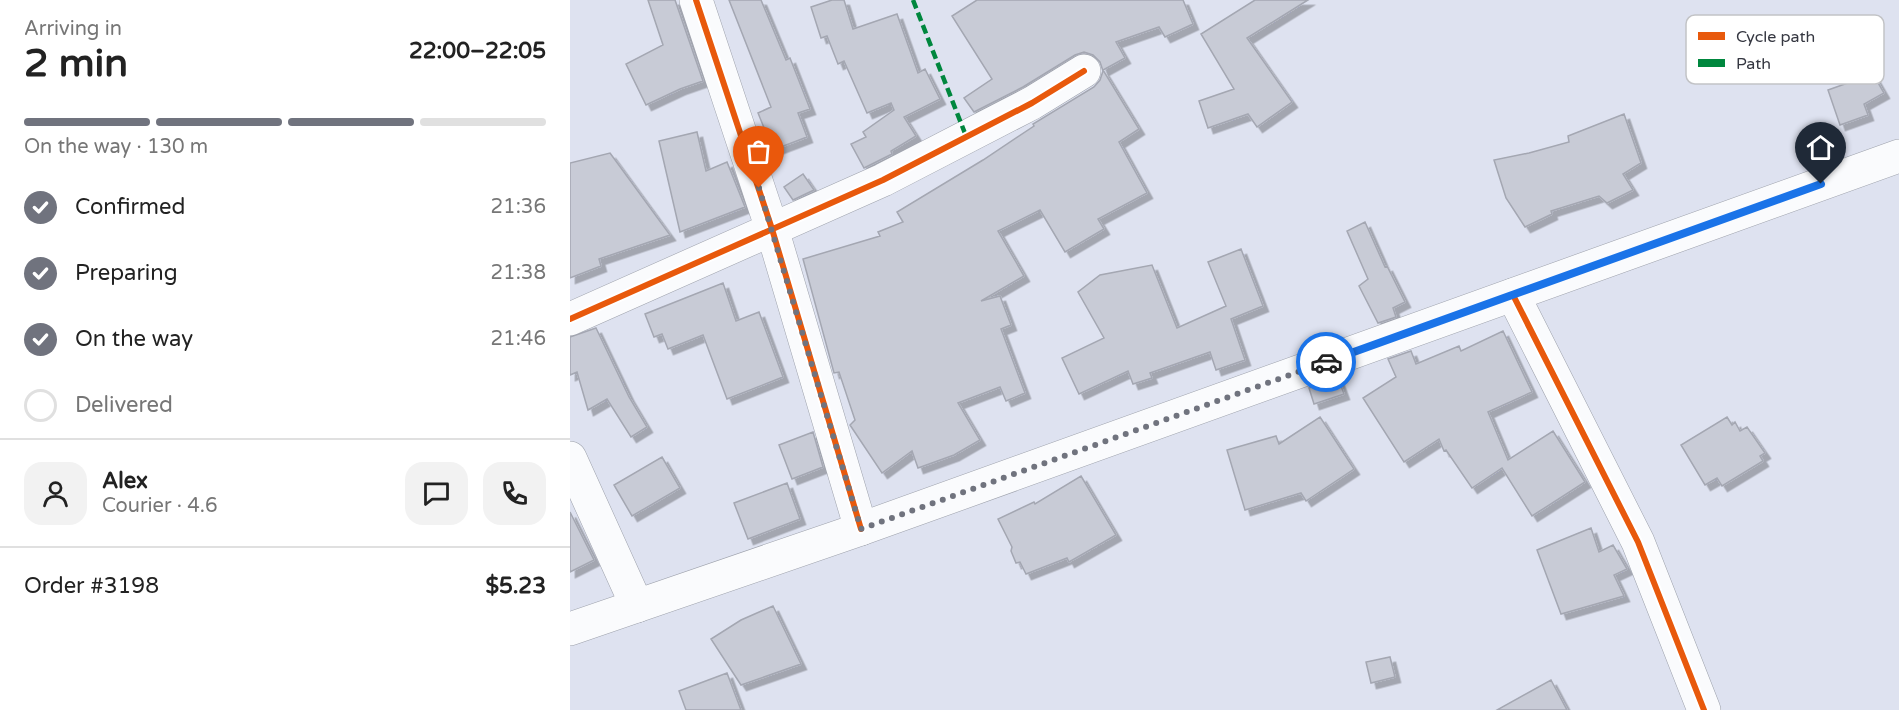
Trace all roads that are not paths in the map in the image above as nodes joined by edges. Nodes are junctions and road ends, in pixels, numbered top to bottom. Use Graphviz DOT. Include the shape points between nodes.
graph roads {
  1 [pos="696,0"];
  2 [pos="1084,71"];
  3 [pos="1899,156"];
  4 [pos="772,229"];
  5 [pos="1513,295"];
  6 [pos="570,319"];
  7 [pos="570,458"];
  8 [pos="861,529"];
  9 [pos="637,606"];
  10 [pos="570,629"];
  11 [pos="1704,710"];
  1 -- 4 [label="street"];
  2 -- 4 [label="street" via="1032,103 883,180"];
  3 -- 5 [label="street"];
  4 -- 6 [label="street"];
  4 -- 8 [label="street"];
  5 -- 8 [label="street"];
  5 -- 11 [label="street" via="1638,542"];
  7 -- 9 [label="street"];
  8 -- 9 [label="street"];
  9 -- 10 [label="street"];
}
